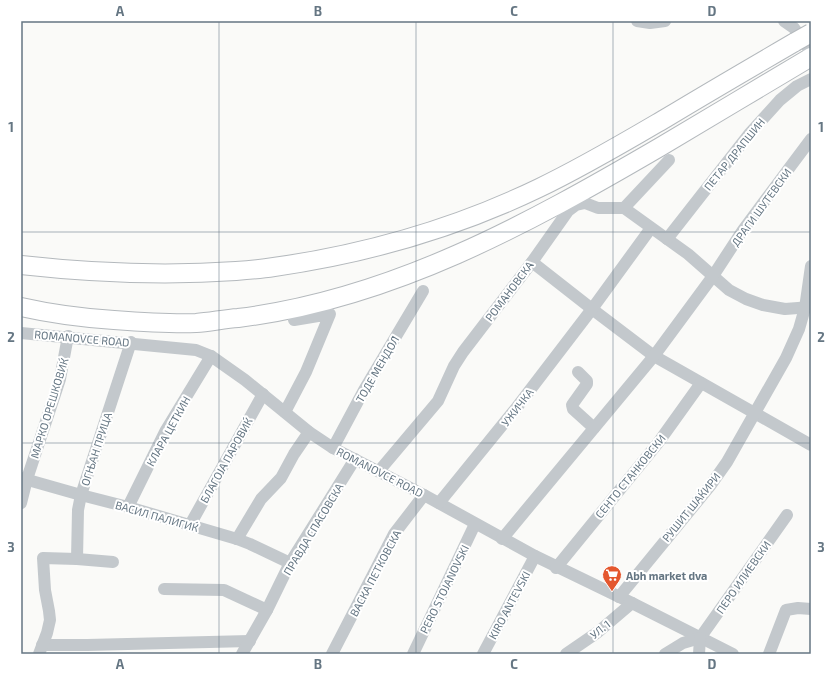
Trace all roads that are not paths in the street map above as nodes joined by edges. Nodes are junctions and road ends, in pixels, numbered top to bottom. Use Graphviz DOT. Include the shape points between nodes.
graph roads {
  1 [pos="637,21"];
  2 [pos="665,21"];
  3 [pos="784,21"];
  4 [pos="811,33"];
  5 [pos="808,57"];
  6 [pos="811,80"];
  7 [pos="811,139"];
  8 [pos="669,160"];
  9 [pos="624,208"];
  10 [pos="651,228"];
  11 [pos="667,239"];
  12 [pos="21,259"];
  13 [pos="532,262"];
  14 [pos="21,265"];
  15 [pos="811,266"];
  16 [pos="128,273"];
  17 [pos="713,276"];
  18 [pos="424,291"];
  19 [pos="21,307"];
  20 [pos="808,307"];
  21 [pos="592,309"];
  22 [pos="294,320"];
  23 [pos="21,333"];
  24 [pos="68,336"];
  25 [pos="131,342"];
  26 [pos="211,356"];
  27 [pos="654,356"];
  28 [pos="578,372"];
  29 [pos="701,383"];
  30 [pos="263,394"];
  31 [pos="285,412"];
  32 [pos="755,413"];
  33 [pos="594,428"];
  34 [pos="309,432"];
  35 [pos="811,445"];
  36 [pos="333,448"];
  37 [pos="355,459"];
  38 [pos="379,471"];
  39 [pos="24,478"];
  40 [pos="81,495"];
  41 [pos="424,495"];
  42 [pos="21,503"];
  43 [pos="439,503"];
  44 [pos="128,507"];
  45 [pos="787,515"];
  46 [pos="475,524"];
  47 [pos="190,525"];
  48 [pos="236,539"];
  49 [pos="502,539"];
  50 [pos="534,556"];
  51 [pos="77,559"];
  52 [pos="113,562"];
  53 [pos="290,564"];
  54 [pos="556,568"];
  55 [pos="164,589"];
  56 [pos="619,596"];
  57 [pos="632,602"];
  58 [pos="811,609"];
  59 [pos="267,610"];
  60 [pos="700,638"];
  61 [pos="250,641"];
  62 [pos="41,649"];
  63 [pos="128,649"];
  64 [pos="242,654"];
  65 [pos="332,654"];
  66 [pos="413,654"];
  67 [pos="483,654"];
  68 [pos="566,654"];
  69 [pos="665,654"];
  70 [pos="700,654"];
  71 [pos="733,654"];
  72 [pos="769,654"];
  1 -- 2 [label="street" via="650,24"];
  3 -- 5 [label="street" via="794,28"];
  4 -- 16 [label="highway, bridge" via="618,147 539,188 477,215 409,238 337,256 272,268 204,273"];
  5 -- 19 [label="highway" via="539,215 478,246 352,294 262,315 196,323 77,317"];
  6 -- 11 [label="street, ПЕТАР ДРАПШИН" via="797,86 780,100 750,132"];
  7 -- 17 [label="street, ДРАГИ ШУТЕВСКИ" via="743,230"];
  8 -- 9 [label="street"];
  9 -- 10 [label="street"];
  9 -- 13 [label="street, РОМАНОВСКА" via="598,208 585,203 576,205 568,211"];
  10 -- 11 [label="street"];
  10 -- 21 [label="street, УЖИЧКА"];
  11 -- 17 [label="street"];
  12 -- 16 [label="street"];
  13 -- 21 [label="street"];
  13 -- 38 [label="street, РОМАНОВСКА" via="463,352 438,401"];
  14 -- 16 [label="highway"];
  15 -- 20 [label="street, РУШИТ ШАЌИРИ"];
  17 -- 20 [label="street" via="730,290 763,305 785,309"];
  17 -- 27 [label="street, ДРАГИ ШУТЕВСКИ"];
  18 -- 36 [label="street, ТОДЕ МЕНДОЛ" via="364,390"];
  20 -- 32 [label="street, РУШИТ ШАЌИРИ" via="786,358"];
  21 -- 27 [label="street"];
  21 -- 43 [label="street, УЖИЧКА"];
  22 -- 31 [label="street" via="330,314 306,372"];
  23 -- 24 [label="street, ROMANOVCE ROAD"];
  24 -- 25 [label="street, ROMANOVCE ROAD"];
  24 -- 39 [label="street, МАРКО ОРЕШКОВИЌ" via="60,379"];
  25 -- 26 [label="street, ROMANOVCE ROAD" via="196,350"];
  25 -- 40 [label="street, ОГЊАН ПРИЦА"];
  26 -- 30 [label="street, ROMANOVCE ROAD"];
  26 -- 44 [label="street, КЛАРА ЦЕТКИН" via="166,430"];
  27 -- 29 [label="street"];
  27 -- 33 [label="street, ДРАГИ ШУТЕВСКИ"];
  28 -- 33 [label="street" via="587,384 572,405 573,409"];
  29 -- 32 [label="street"];
  29 -- 54 [label="street, СЕНТО СТАНКОВСКИ" via="658,443"];
  30 -- 31 [label="street, ROMANOVCE ROAD"];
  30 -- 47 [label="street, БЛАГОЈА ПАРОВИЌ"];
  31 -- 34 [label="street, ROMANOVCE ROAD"];
  32 -- 35 [label="street"];
  32 -- 56 [label="street, РУШИТ ШАЌИРИ" via="710,486"];
  33 -- 49 [label="street, ДРАГИ ШУТЕВСКИ"];
  34 -- 36 [label="street, ROMANOVCE ROAD"];
  34 -- 48 [label="street" via="281,478 261,499"];
  36 -- 37 [label="street, ROMANOVCE ROAD"];
  37 -- 38 [label="street, ROMANOVCE ROAD"];
  37 -- 53 [label="street, ПРАВДА СПАСОВСКА"];
  38 -- 41 [label="street, ROMANOVCE ROAD"];
  39 -- 40 [label="street, ВАСИЛ ПАЛИГИЌ"];
  39 -- 42 [label="street, МАРКО ОРЕШКОВИЌ"];
  40 -- 44 [label="street, ВАСИЛ ПАЛИГИЌ"];
  40 -- 51 [label="street, ОГЊАН ПРИЦА" via="78,510"];
  41 -- 43 [label="street, ROMANOVCE ROAD"];
  41 -- 65 [label="street, ВАСКА ПЕТКОВСКА" via="394,534"];
  43 -- 46 [label="street, ROMANOVCE ROAD"];
  44 -- 47 [label="street, ВАСИЛ ПАЛИГИЌ"];
  45 -- 60 [label="street, ПЕРО ИЛИЕВСКИ"];
  46 -- 49 [label="street, ROMANOVCE ROAD"];
  46 -- 66 [label="street, PERO STOJANOVSKI"];
  47 -- 48 [label="street, ВАСИЛ ПАЛИГИЌ"];
  48 -- 53 [label="street, ВАСИЛ ПАЛИГИЌ"];
  49 -- 50 [label="street, ROMANOVCE ROAD"];
  50 -- 54 [label="street, ROMANOVCE ROAD"];
  50 -- 67 [label="street, KIRO ANTEVSKI"];
  51 -- 52 [label="street"];
  51 -- 62 [label="street" via="43,558 50,620"];
  53 -- 59 [label="street, ПРАВДА СПАСОВСКА"];
  54 -- 56 [label="street, ROMANOVCE ROAD"];
  55 -- 59 [label="street" via="224,590"];
  56 -- 57 [label="street, ROMANOVCE ROAD"];
  57 -- 60 [label="street, ROMANOVCE ROAD"];
  57 -- 68 [label="street, УЛ. 1" via="598,632"];
  58 -- 72 [label="street" via="786,610"];
  59 -- 61 [label="street, ПРАВДА СПАСОВСКА"];
  60 -- 69 [label="street" via="683,643"];
  60 -- 70 [label="street"];
  60 -- 71 [label="street, ROMANOVCE ROAD"];
  61 -- 63 [label="street"];
  61 -- 64 [label="street, ПРАВДА СПАСОВСКА"];
  62 -- 63 [label="street"];
}
